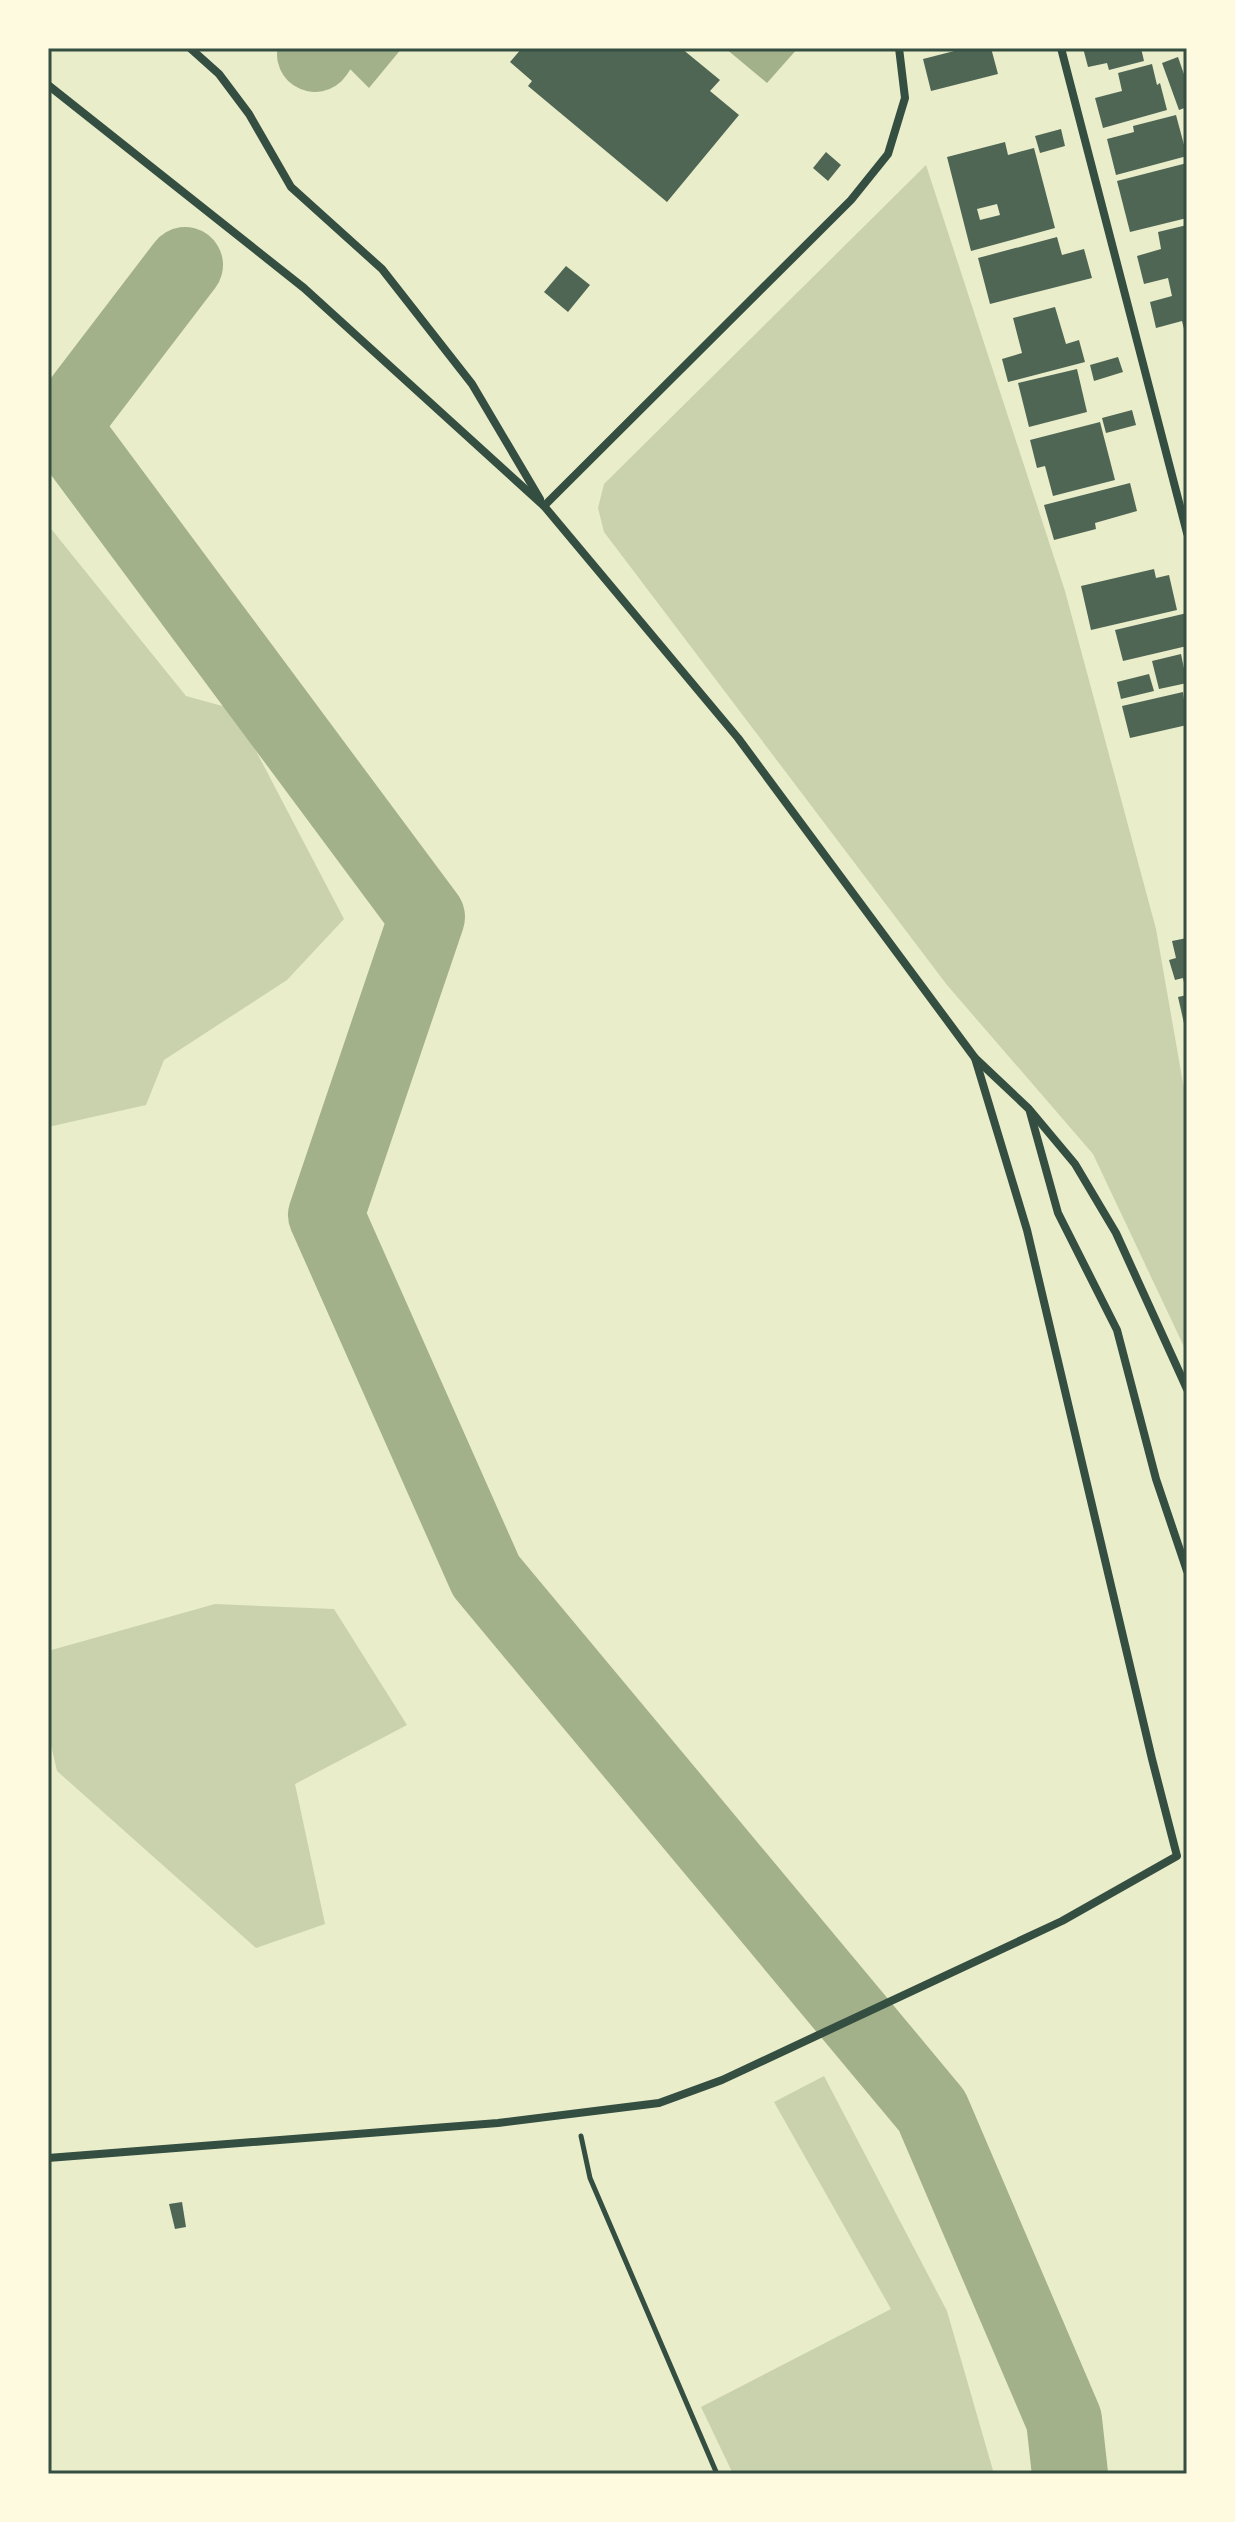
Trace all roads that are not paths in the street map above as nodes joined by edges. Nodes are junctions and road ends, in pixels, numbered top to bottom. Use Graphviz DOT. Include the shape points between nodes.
graph roads {
  1 [pos="190,48"];
  2 [pos="899,48"];
  3 [pos="1061,48"];
  4 [pos="48,85"];
  5 [pos="544,506"];
  6 [pos="1187,532"];
  7 [pos="975,1058"];
  8 [pos="1029,1109"];
  9 [pos="1187,1389"];
  10 [pos="1187,1571"];
  11 [pos="48,2158"];
  1 -- 5 [label="street" via="219,74 249,114 291,187 382,269 472,384"];
  2 -- 5 [label="street" via="905,98 888,154 851,200"];
  3 -- 6 [label="street"];
  4 -- 5 [label="street" via="304,288"];
  5 -- 7 [label="street" via="738,738"];
  7 -- 8 [label="street"];
  7 -- 11 [label="street" via="1027,1230 1177,1856 1062,1921 722,2080 659,2103 576,2115"];
  8 -- 9 [label="street" via="1075,1164 1116,1233"];
  8 -- 10 [label="street" via="1058,1213 1117,1330 1156,1479"];
}
